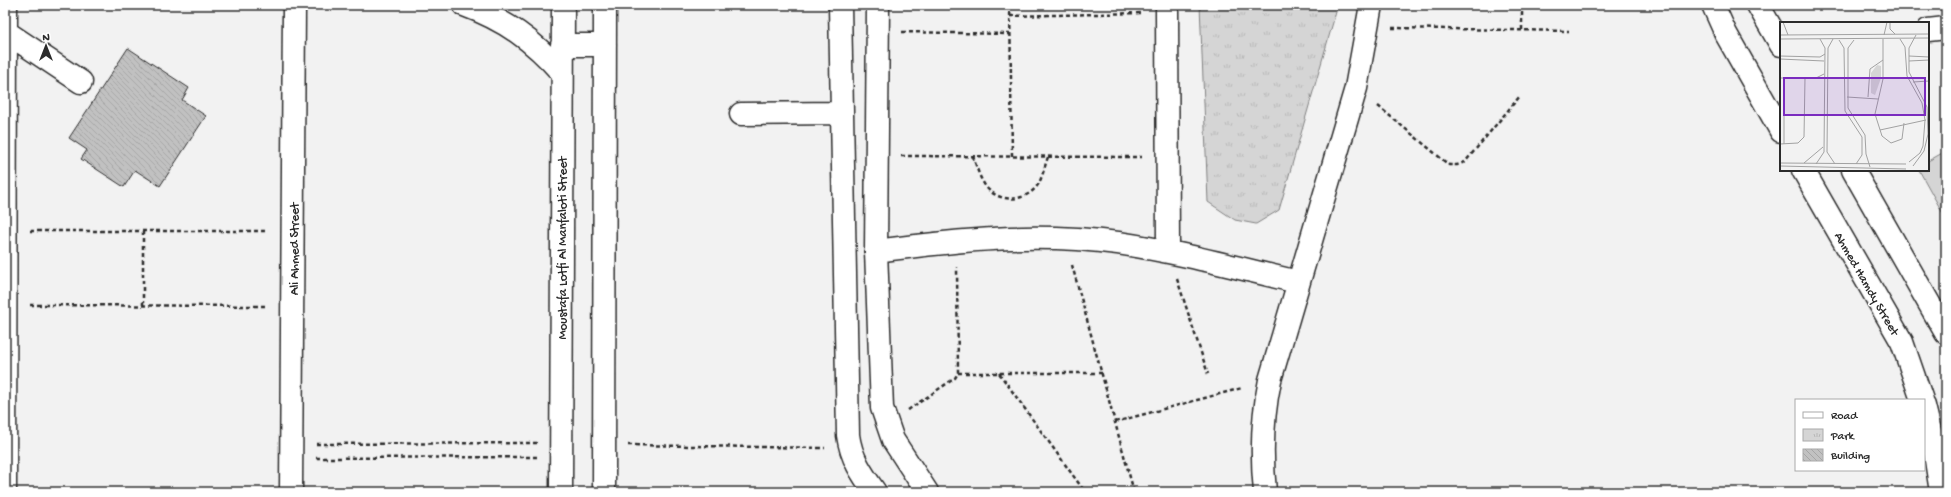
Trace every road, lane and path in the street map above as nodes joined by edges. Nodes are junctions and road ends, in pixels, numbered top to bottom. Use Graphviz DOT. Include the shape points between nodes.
graph roads {
  1 [pos="6,5"];
  2 [pos="294,5"];
  3 [pos="464,5"];
  4 [pos="563,5"];
  5 [pos="605,5"];
  6 [pos="840,5"];
  7 [pos="878,5"];
  8 [pos="1010,5"];
  9 [pos="1371,5"];
  10 [pos="1522,5"];
  11 [pos="1713,5"];
  12 [pos="1758,5"];
  13 [pos="1167,8"];
  14 [pos="1010,16"];
  15 [pos="1368,28"];
  16 [pos="1946,28"];
  17 [pos="1522,30"];
  18 [pos="1929,30"];
  19 [pos="1568,31"];
  20 [pos="6,32"];
  21 [pos="878,32"];
  22 [pos="1010,34"];
  23 [pos="1780,43"];
  24 [pos="562,45"];
  25 [pos="605,45"];
  26 [pos="562,72"];
  27 [pos="81,82"];
  28 [pos="1356,88"];
  29 [pos="1520,96"];
  30 [pos="842,113"];
  31 [pos="741,114"];
  32 [pos="1780,129"];
  33 [pos="877,155"];
  34 [pos="972,156"];
  35 [pos="1012,156"];
  36 [pos="1048,156"];
  37 [pos="1168,157"];
  38 [pos="1804,171"];
  39 [pos="1854,171"];
  40 [pos="6,231"];
  41 [pos="143,231"];
  42 [pos="293,231"];
  43 [pos="1065,239"];
  44 [pos="957,240"];
  45 [pos="876,250"];
  46 [pos="1168,251"];
  47 [pos="877,279"];
  48 [pos="845,280"];
  49 [pos="1298,282"];
  50 [pos="6,305"];
  51 [pos="143,305"];
  52 [pos="292,306"];
  53 [pos="1946,333"];
  54 [pos="958,373"];
  55 [pos="999,373"];
  56 [pos="1102,373"];
  57 [pos="1208,374"];
  58 [pos="1270,380"];
  59 [pos="1922,399"];
  60 [pos="1925,410"];
  61 [pos="1115,422"];
  62 [pos="887,425"];
  63 [pos="604,445"];
  64 [pos="850,448"];
  65 [pos="561,450"];
  66 [pos="292,451"];
  67 [pos="6,492"];
  68 [pos="291,492"];
  69 [pos="561,492"];
  70 [pos="604,492"];
  71 [pos="875,492"];
  72 [pos="927,492"];
  73 [pos="1085,492"];
  74 [pos="1134,492"];
  75 [pos="1265,492"];
  76 [pos="1941,492"];
  1 -- 20 [label="street"];
  2 -- 42 [label="street, Ali Ahmed Street"];
  3 -- 26 [label="street" via="497,19 521,34"];
  4 -- 24 [label="street, Moustafa Lotfi Al Manfaloti Street"];
  5 -- 25 [label="street"];
  6 -- 30 [label="street"];
  7 -- 21 [label="street"];
  8 -- 14 [label="path"];
  9 -- 15 [label="street"];
  10 -- 17 [label="path"];
  11 -- 32 [label="street" via="1726,34"];
  12 -- 23 [label="street"];
  13 -- 14 [label="path"];
  13 -- 37 [label="street"];
  14 -- 22 [label="path"];
  15 -- 17 [label="path"];
  15 -- 28 [label="street"];
  16 -- 18 [label="street"];
  17 -- 19 [label="path"];
  20 -- 27 [label="street"];
  20 -- 40 [label="street"];
  21 -- 22 [label="path"];
  21 -- 33 [label="street"];
  22 -- 35 [label="path"];
  24 -- 25 [label="street"];
  24 -- 26 [label="street, Moustafa Lotfi Al Manfaloti Street"];
  25 -- 63 [label="street"];
  26 -- 65 [label="street, Moustafa Lotfi Al Manfaloti Street"];
  28 -- 29 [label="path" via="1448,165 1465,162"];
  28 -- 49 [label="street"];
  30 -- 31 [label="street"];
  30 -- 48 [label="street"];
  33 -- 34 [label="path"];
  33 -- 45 [label="street"];
  34 -- 35 [label="path"];
  34 -- 36 [label="path" via="986,187 1008,199 1020,198 1031,192 1039,183"];
  35 -- 36 [label="path"];
  36 -- 37 [label="path"];
  37 -- 46 [label="street"];
  38 -- 59 [label="street, Ahmed Hamdy Street" via="1902,342"];
  39 -- 53 [label="street"];
  40 -- 41 [label="path"];
  40 -- 50 [label="street"];
  41 -- 42 [label="path"];
  41 -- 51 [label="path"];
  42 -- 52 [label="street, Ali Ahmed Street"];
  43 -- 44 [label="street" via="1011,237"];
  43 -- 46 [label="street"];
  43 -- 56 [label="path"];
  44 -- 45 [label="street"];
  44 -- 54 [label="path"];
  45 -- 47 [label="street"];
  46 -- 49 [label="street"];
  46 -- 57 [label="path"];
  47 -- 48 [label="street"];
  47 -- 62 [label="street" via="882,408"];
  48 -- 64 [label="street"];
  49 -- 58 [label="street"];
  50 -- 51 [label="path"];
  50 -- 67 [label="street"];
  51 -- 52 [label="path"];
  52 -- 66 [label="street, Ali Ahmed Street"];
  54 -- 55 [label="path"];
  54 -- 62 [label="path" via="955,378"];
  55 -- 56 [label="path"];
  55 -- 73 [label="path"];
  56 -- 61 [label="path"];
  58 -- 61 [label="path"];
  58 -- 75 [label="street" via="1261,436"];
  60 -- 76 [label="street"];
  61 -- 74 [label="path"];
  62 -- 72 [label="street" via="900,454"];
  63 -- 64 [label="path"];
  63 -- 70 [label="street"];
  64 -- 71 [label="street" via="861,472"];
  65 -- 66 [label="path"];
  65 -- 66 [label="path"];
  65 -- 69 [label="street, Moustafa Lotfi Al Manfaloti Street"];
  66 -- 68 [label="street, Ali Ahmed Street"];
}
